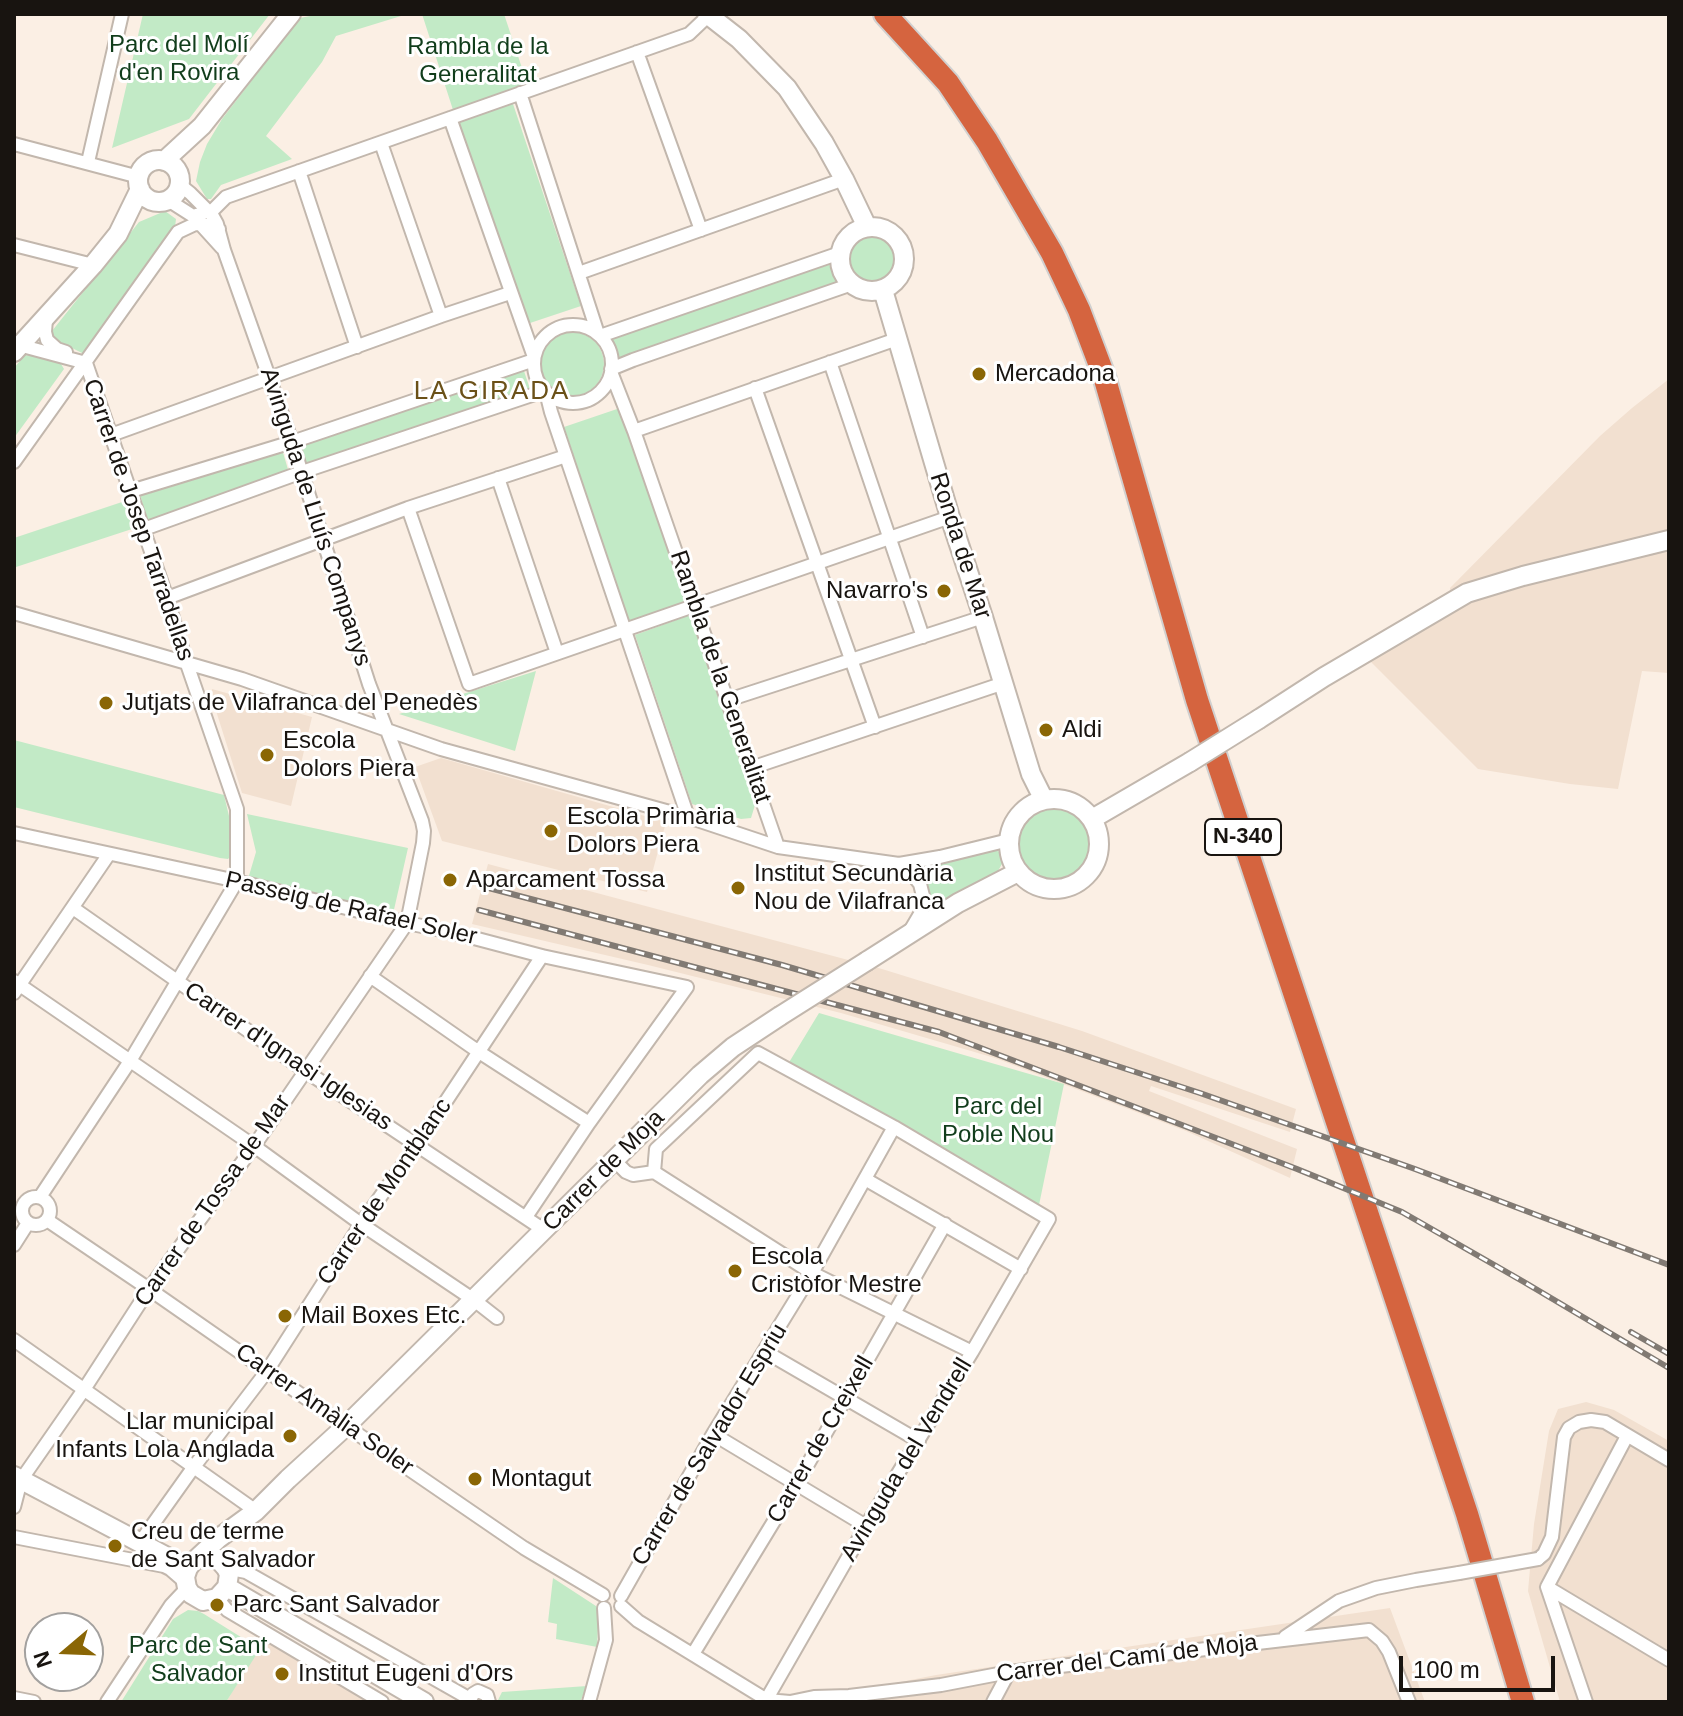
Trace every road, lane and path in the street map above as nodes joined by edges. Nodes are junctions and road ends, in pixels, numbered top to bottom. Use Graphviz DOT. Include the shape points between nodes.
graph roads {
  1 [pos="122,14"];
  2 [pos="291,14"];
  3 [pos="885,14"];
  4 [pos="708,15"];
  5 [pos="637,52"];
  6 [pos="520,93"];
  7 [pos="450,118"];
  8 [pos="202,126"];
  9 [pos="381,143"];
  10 [pos="14,144"];
  11 [pos="164,161"];
  12 [pos="88,162"];
  13 [pos="299,171"];
  14 [pos="844,179"];
  15 [pos="139,183"];
  16 [pos="169,193"];
  17 [pos="209,211"];
  18 [pos="197,220"];
  19 [pos="867,227"];
  20 [pos="219,229"];
  21 [pos="701,230"];
  22 [pos="178,232"];
  23 [pos="118,234"];
  24 [pos="14,245"];
  25 [pos="224,250"];
  26 [pos="840,253"];
  27 [pos="93,265"];
  28 [pos="579,273"];
  29 [pos="852,284"];
  30 [pos="883,290"];
  31 [pos="510,293"];
  32 [pos="441,316"];
  33 [pos="46,319"];
  34 [pos="599,335"];
  35 [pos="897,339"];
  36 [pos="16,347"];
  37 [pos="357,347"];
  38 [pos="534,359"];
  39 [pos="87,361"];
  40 [pos="830,362"];
  41 [pos="611,371"];
  42 [pos="270,378"];
  43 [pos="755,388"];
  44 [pos="545,392"];
  45 [pos="634,431"];
  46 [pos="111,435"];
  47 [pos="292,442"];
  48 [pos="566,456"];
  49 [pos="14,462"];
  50 [pos="302,472"];
  51 [pos="498,478"];
  52 [pos="131,491"];
  53 [pos="408,508"];
  54 [pos="950,517"];
  55 [pos="144,529"];
  56 [pos="890,538"];
  57 [pos="323,540"];
  58 [pos="1669,540"];
  59 [pos="818,562"];
  60 [pos="167,598"];
  61 [pos="696,605"];
  62 [pos="14,613"];
  63 [pos="983,617"];
  64 [pos="625,630"];
  65 [pos="923,637"];
  66 [pos="557,653"];
  67 [pos="852,660"];
  68 [pos="187,664"];
  69 [pos="1004,683"];
  70 [pos="728,700"];
  71 [pos="875,727"];
  72 [pos="386,729"];
  73 [pos="751,768"];
  74 [pos="1044,800"];
  75 [pos="688,817"];
  76 [pos="1092,819"];
  77 [pos="14,833"];
  78 [pos="1009,840"];
  79 [pos="778,847"];
  80 [pos="109,854"];
  81 [pos="899,864"];
  82 [pos="1018,872"];
  83 [pos="237,881"];
  84 [pos="73,908"];
  85 [pos="407,923"];
  86 [pos="908,935"];
  87 [pos="542,956"];
  88 [pos="370,976"];
  89 [pos="178,981"];
  90 [pos="16,986"];
  91 [pos="479,1052"];
  92 [pos="130,1061"];
  93 [pos="304,1070"];
  94 [pos="589,1123"];
  95 [pos="894,1127"];
  96 [pos="417,1145"];
  97 [pos="254,1146"];
  98 [pos="620,1166"];
  99 [pos="654,1172"];
  100 [pos="865,1179"];
  101 [pos="40,1197"];
  102 [pos="19,1200"];
  103 [pos="526,1217"];
  104 [pos="47,1220"];
  105 [pos="28,1223"];
  106 [pos="361,1224"];
  107 [pos="945,1224"];
  108 [pos="544,1230"];
  109 [pos="14,1245"];
  110 [pos="1021,1269"];
  111 [pos="812,1273"];
  112 [pos="149,1289"];
  113 [pos="474,1300"];
  114 [pos="894,1314"];
  115 [pos="497,1318"];
  116 [pos="14,1340"];
  117 [pos="764,1351"];
  118 [pos="972,1352"];
  119 [pos="267,1371"];
  120 [pos="85,1388"];
  121 [pos="845,1398"];
  122 [pos="346,1426"];
  123 [pos="713,1434"];
  124 [pos="1627,1436"];
  125 [pos="919,1441"];
  126 [pos="1669,1460"];
  127 [pos="193,1468"];
  128 [pos="18,1478"];
  129 [pos="796,1485"];
  130 [pos="14,1507"];
  131 [pos="256,1511"];
  132 [pos="235,1526"];
  133 [pos="866,1526"];
  134 [pos="14,1537"];
  135 [pos="141,1541"];
  136 [pos="189,1574"];
  137 [pos="224,1579"];
  138 [pos="1547,1587"];
  139 [pos="621,1601"];
  140 [pos="604,1602"];
  141 [pos="1283,1639"];
  142 [pos="693,1654"];
  143 [pos="1669,1660"];
  144 [pos="1009,1672"];
  145 [pos="14,1698"];
  146 [pos="470,1701"];
  147 [pos="766,1701"];
  148 [pos="34,1702"];
  149 [pos="107,1702"];
  150 [pos="382,1702"];
  151 [pos="424,1702"];
  152 [pos="489,1702"];
  153 [pos="589,1702"];
  154 [pos="790,1702"];
  155 [pos="993,1702"];
  156 [pos="1409,1702"];
  157 [pos="1523,1702"];
  158 [pos="1586,1702"];
  1 -- 12 [label="street"];
  2 -- 8 [label="street"];
  3 -- 157 [label="highway, N-340" via="948,83 987,141 1052,253 1104,376 1197,700 1467,1514"];
  4 -- 5 [label="street" via="689,34"];
  4 -- 14 [label="street" via="787,88"];
  5 -- 6 [label="street"];
  5 -- 21 [label="street"];
  6 -- 7 [label="street"];
  6 -- 28 [label="street"];
  7 -- 9 [label="street"];
  7 -- 31 [label="street"];
  8 -- 11 [label="street"];
  8 -- 16 [label="street"];
  9 -- 13 [label="street"];
  9 -- 32 [label="street"];
  10 -- 12 [label="street"];
  11 -- 15 [label="street" via="141,170"];
  11 -- 16 [label="street" via="174,166"];
  12 -- 15 [label="street"];
  13 -- 17 [label="street" via="226,197"];
  13 -- 37 [label="street"];
  14 -- 19 [label="street"];
  14 -- 21 [label="street"];
  15 -- 16 [label="street" via="143,195"];
  15 -- 23 [label="street"];
  16 -- 17 [label="street, Avinguda de Lluís Companys"];
  16 -- 18 [label="street, Avinguda de Lluís Companys"];
  16 -- 22 [label="street"];
  16 -- 23 [label="street"];
  17 -- 18 [label="street"];
  17 -- 20 [label="street, Avinguda de Lluís Companys"];
  18 -- 20 [label="street"];
  18 -- 22 [label="street"];
  18 -- 25 [label="street, Avinguda de Lluís Companys"];
  19 -- 26 [label="street" via="849,236"];
  19 -- 30 [label="street" via="890,232 902,248 899,277"];
  20 -- 25 [label="street, Avinguda de Lluís Companys"];
  21 -- 28 [label="street"];
  22 -- 39 [label="street"];
  23 -- 27 [label="street"];
  24 -- 27 [label="street"];
  25 -- 42 [label="street, Avinguda de Lluís Companys"];
  26 -- 29 [label="street" via="842,270"];
  26 -- 34 [label="street"];
  27 -- 33 [label="street"];
  28 -- 34 [label="street"];
  29 -- 30 [label="street" via="866,291"];
  29 -- 41 [label="street"];
  30 -- 35 [label="street, Ronda de Mar"];
  31 -- 32 [label="street"];
  31 -- 38 [label="street"];
  32 -- 37 [label="street"];
  33 -- 36 [label="street"];
  33 -- 39 [label="street, Carrer de Josep Tarradellas" via="47,340"];
  34 -- 38 [label="street" via="576,325 554,329"];
  34 -- 41 [label="street" via="610,351"];
  35 -- 40 [label="street"];
  35 -- 54 [label="street, Ronda de Mar"];
  36 -- 39 [label="street, Carrer de Josep Tarradellas"];
  37 -- 42 [label="street"];
  38 -- 44 [label="street"];
  38 -- 47 [label="street"];
  39 -- 46 [label="street, Carrer de Josep Tarradellas"];
  39 -- 49 [label="street"];
  40 -- 43 [label="street"];
  40 -- 56 [label="street"];
  41 -- 44 [label="street" via="590,399 567,402"];
  41 -- 45 [label="street, Rambla de la Generalitat"];
  42 -- 46 [label="street"];
  42 -- 47 [label="street, Avinguda de Lluís Companys"];
  43 -- 45 [label="street"];
  43 -- 59 [label="street"];
  44 -- 48 [label="street"];
  44 -- 50 [label="street"];
  45 -- 61 [label="street, Rambla de la Generalitat"];
  46 -- 52 [label="street, Carrer de Josep Tarradellas"];
  47 -- 50 [label="street, Avinguda de Lluís Companys"];
  47 -- 52 [label="street"];
  48 -- 51 [label="street"];
  48 -- 64 [label="street"];
  50 -- 55 [label="street"];
  50 -- 57 [label="street, Avinguda de Lluís Companys"];
  51 -- 53 [label="street"];
  51 -- 66 [label="street"];
  52 -- 55 [label="street, Carrer de Josep Tarradellas"];
  53 -- 57 [label="street"];
  53 -- 66 [label="street" via="469,684"];
  54 -- 56 [label="street"];
  54 -- 63 [label="street, Ronda de Mar"];
  55 -- 60 [label="street, Carrer de Josep Tarradellas"];
  56 -- 59 [label="street"];
  56 -- 65 [label="street"];
  57 -- 60 [label="street"];
  57 -- 72 [label="street, Avinguda de Lluís Companys"];
  58 -- 76 [label="street, bridge" via="1467,593"];
  59 -- 61 [label="street"];
  59 -- 67 [label="street"];
  60 -- 68 [label="street, Carrer de Josep Tarradellas"];
  61 -- 64 [label="street"];
  61 -- 70 [label="street, Rambla de la Generalitat"];
  62 -- 68 [label="street"];
  63 -- 65 [label="street"];
  63 -- 69 [label="street, Ronda de Mar"];
  64 -- 66 [label="street"];
  64 -- 75 [label="street"];
  65 -- 67 [label="street"];
  67 -- 70 [label="street"];
  67 -- 71 [label="street"];
  68 -- 72 [label="street"];
  68 -- 83 [label="street, Carrer de Josep Tarradellas" via="237,809"];
  69 -- 71 [label="street"];
  69 -- 74 [label="street, Ronda de Mar"];
  70 -- 73 [label="street, Rambla de la Generalitat"];
  71 -- 73 [label="street"];
  72 -- 75 [label="street"];
  72 -- 85 [label="street, Avinguda de Lluís Companys" via="424,831"];
  73 -- 79 [label="street, Rambla de la Generalitat"];
  74 -- 76 [label="street" via="1071,802"];
  74 -- 78 [label="street" via="1020,814"];
  75 -- 79 [label="street"];
  76 -- 82 [label="street" via="1099,849 1095,864 1074,886 1043,889"];
  77 -- 80 [label="street, Passeig de Rafael Soler"];
  78 -- 81 [label="street"];
  78 -- 82 [label="street"];
  79 -- 81 [label="street"];
  80 -- 83 [label="street, Passeig de Rafael Soler"];
  80 -- 84 [label="street"];
  81 -- 86 [label="street" via="920,884 923,896 923,909"];
  82 -- 86 [label="street, Carrer de Moja"];
  83 -- 85 [label="street, Passeig de Rafael Soler"];
  83 -- 89 [label="street"];
  84 -- 89 [label="street, Carrer d'Ignasi Iglesias"];
  84 -- 90 [label="street"];
  85 -- 87 [label="street, Passeig de Rafael Soler"];
  85 -- 88 [label="street, Carrer de Tossa de Mar"];
  86 -- 98 [label="street, Carrer de Moja, bridge" via="733,1047 700,1075"];
  87 -- 91 [label="street, Carrer de Montblanc"];
  87 -- 94 [label="street, Passeig de Rafael Soler" via="687,987"];
  88 -- 91 [label="street"];
  88 -- 93 [label="street, Carrer de Tossa de Mar"];
  89 -- 92 [label="street"];
  89 -- 93 [label="street, Carrer d'Ignasi Iglesias"];
  90 -- 92 [label="street"];
  91 -- 94 [label="street"];
  91 -- 96 [label="street, Carrer de Montblanc"];
  92 -- 97 [label="street"];
  92 -- 101 [label="street"];
  93 -- 96 [label="street, Carrer d'Ignasi Iglesias"];
  93 -- 97 [label="street, Carrer de Tossa de Mar"];
  94 -- 103 [label="street"];
  95 -- 99 [label="street" via="758,1053 656,1149"];
  95 -- 100 [label="street, Carrer de Salvador Espriu"];
  95 -- 110 [label="street, Avinguda del Vendrell" via="1049,1219"];
  96 -- 103 [label="street, Carrer d'Ignasi Iglesias"];
  96 -- 106 [label="street, Carrer de Montblanc"];
  97 -- 106 [label="street"];
  97 -- 112 [label="street, Carrer de Tossa de Mar"];
  98 -- 99 [label="street" via="633,1175"];
  98 -- 108 [label="street, Carrer de Moja"];
  99 -- 111 [label="street"];
  100 -- 107 [label="street"];
  100 -- 111 [label="street, Carrer de Salvador Espriu"];
  101 -- 102 [label="street"];
  101 -- 104 [label="street" via="50,1207"];
  102 -- 105 [label="street"];
  103 -- 108 [label="street, Carrer d'Ignasi Iglesias"];
  104 -- 105 [label="street" via="42,1225"];
  104 -- 112 [label="street, Carrer Amàlia Soler"];
  105 -- 109 [label="street"];
  106 -- 113 [label="street"];
  106 -- 119 [label="street, Carrer de Montblanc"];
  107 -- 110 [label="street"];
  107 -- 114 [label="street, Carrer de Creixell"];
  108 -- 113 [label="street, Carrer de Moja"];
  110 -- 118 [label="street, Avinguda del Vendrell"];
  111 -- 114 [label="street"];
  111 -- 117 [label="street, Carrer de Salvador Espriu"];
  112 -- 119 [label="street, Carrer Amàlia Soler"];
  112 -- 120 [label="street, Carrer de Tossa de Mar"];
  113 -- 115 [label="street"];
  113 -- 122 [label="street, Carrer de Moja"];
  114 -- 118 [label="street"];
  114 -- 121 [label="street, Carrer de Creixell"];
  116 -- 120 [label="street"];
  117 -- 121 [label="street"];
  117 -- 123 [label="street, Carrer de Salvador Espriu"];
  118 -- 125 [label="street, Avinguda del Vendrell"];
  119 -- 122 [label="street, Carrer Amàlia Soler"];
  119 -- 127 [label="street, Carrer de Montblanc"];
  120 -- 127 [label="street"];
  120 -- 128 [label="street, Carrer de Tossa de Mar"];
  121 -- 125 [label="street"];
  121 -- 129 [label="street, Carrer de Creixell"];
  122 -- 131 [label="street, Carrer de Moja"];
  122 -- 140 [label="street, Carrer Amàlia Soler"];
  123 -- 129 [label="street"];
  123 -- 139 [label="street, Carrer de Salvador Espriu"];
  124 -- 126 [label="street"];
  124 -- 138 [label="street"];
  124 -- 141 [label="street, bridge" via="1591,1420 1569,1428 1552,1537 1538,1559 1376,1588 1339,1601"];
  125 -- 133 [label="street, Avinguda del Vendrell"];
  127 -- 131 [label="street"];
  127 -- 135 [label="street, Carrer de Montblanc"];
  128 -- 130 [label="street"];
  128 -- 135 [label="street"];
  129 -- 133 [label="street"];
  129 -- 142 [label="street, Carrer de Creixell"];
  131 -- 132 [label="street, Carrer de Moja"];
  132 -- 136 [label="street, Carrer de Moja"];
  132 -- 137 [label="street"];
  133 -- 147 [label="street, Avinguda del Vendrell"];
  134 -- 136 [label="street"];
  135 -- 136 [label="street"];
  136 -- 137 [label="street" via="211,1557"];
  136 -- 137 [label="street" via="196,1598 203,1601"];
  136 -- 149 [label="street"];
  137 -- 146 [label="street" via="246,1572"];
  137 -- 150 [label="street" via="227,1610"];
  137 -- 151 [label="street"];
  138 -- 143 [label="street"];
  138 -- 158 [label="street"];
  139 -- 140 [label="street" via="613,1611"];
  139 -- 142 [label="street" via="638,1621"];
  140 -- 153 [label="street" via="606,1640"];
  141 -- 144 [label="street, Carrer del Camí de Moja"];
  141 -- 156 [label="street, Carrer del Camí de Moja" via="1369,1630 1389,1652"];
  142 -- 147 [label="street"];
  144 -- 154 [label="street, Carrer del Camí de Moja"];
  144 -- 155 [label="street"];
  145 -- 148 [label="street"];
  146 -- 152 [label="street" via="475,1692 482,1692"];
  147 -- 154 [label="street"];
}
